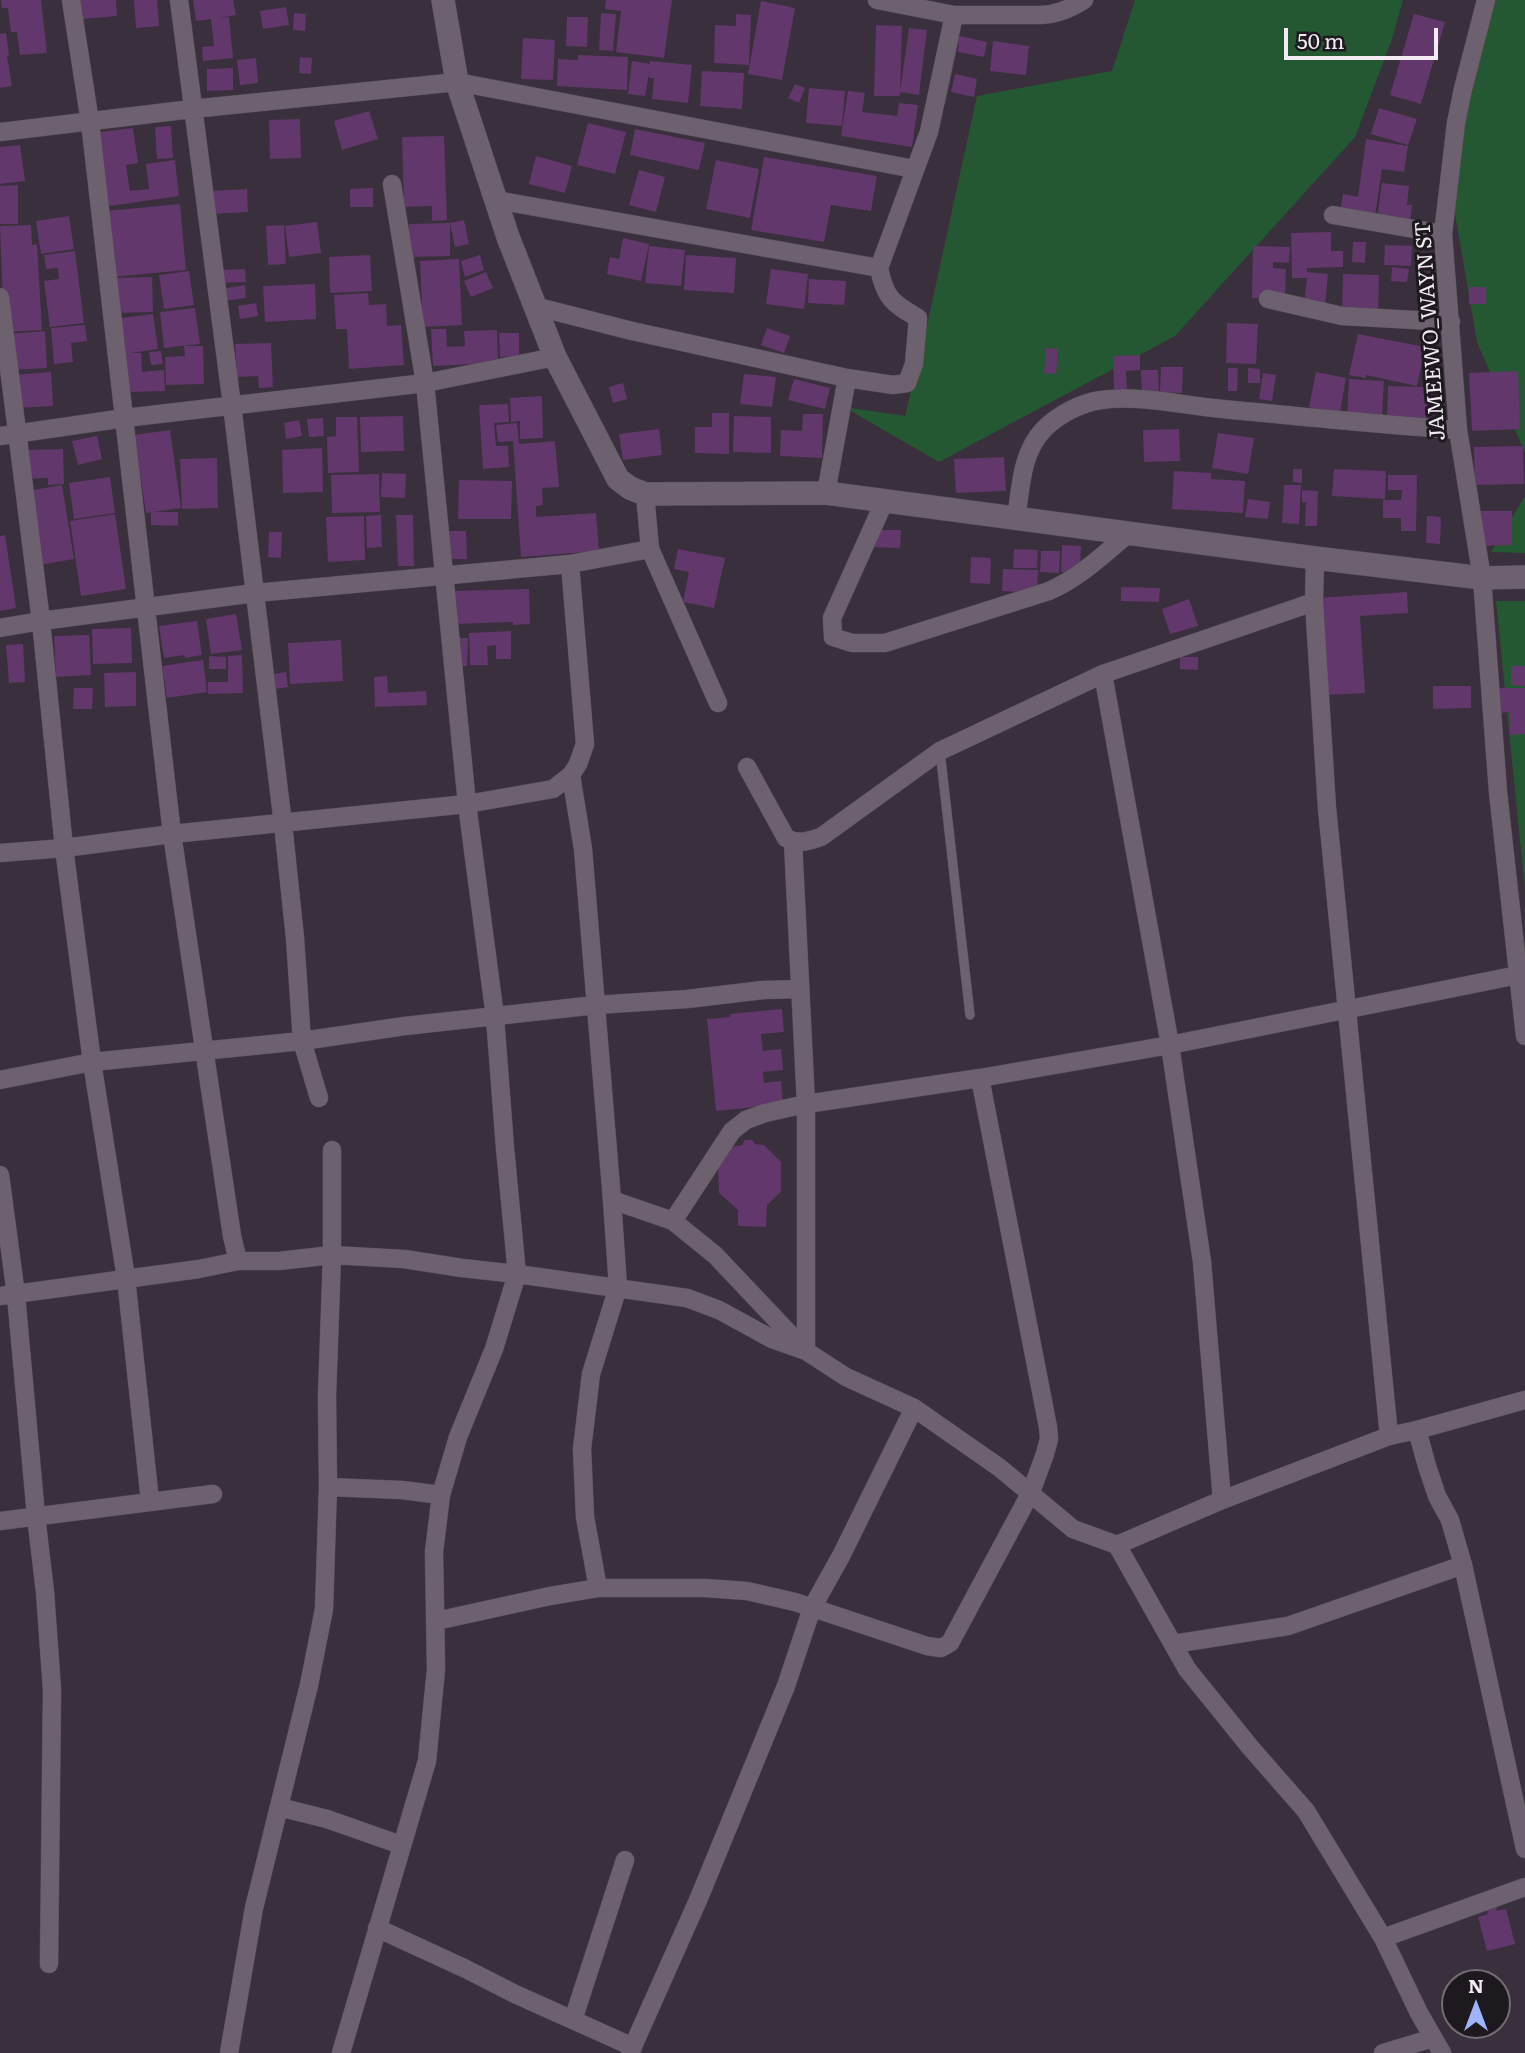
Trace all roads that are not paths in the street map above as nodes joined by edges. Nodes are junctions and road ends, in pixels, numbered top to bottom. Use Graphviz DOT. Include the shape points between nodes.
graph roads {
  1 [pos="71,0"];
  2 [pos="179,0"];
  3 [pos="443,0"];
  4 [pos="877,0"];
  5 [pos="1084,0"];
  6 [pos="1486,0"];
  7 [pos="954,15"];
  8 [pos="457,82"];
  9 [pos="192,109"];
  10 [pos="90,121"];
  11 [pos="0,132"];
  12 [pos="914,169"];
  13 [pos="391,184"];
  14 [pos="496,200"];
  15 [pos="1333,215"];
  16 [pos="1443,234"];
  17 [pos="879,268"];
  18 [pos="0,297"];
  19 [pos="1268,299"];
  20 [pos="534,306"];
  21 [pos="1451,322"];
  22 [pos="555,357"];
  23 [pos="848,378"];
  24 [pos="425,383"];
  25 [pos="232,405"];
  26 [pos="125,418"];
  27 [pos="1458,430"];
  28 [pos="18,433"];
  29 [pos="0,436"];
  30 [pos="825,493"];
  31 [pos="645,494"];
  32 [pos="886,500"];
  33 [pos="1017,519"];
  34 [pos="1128,534"];
  35 [pos="650,549"];
  36 [pos="1315,558"];
  37 [pos="570,564"];
  38 [pos="444,576"];
  39 [pos="1525,577"];
  40 [pos="1482,578"];
  41 [pos="255,593"];
  42 [pos="1314,601"];
  43 [pos="144,607"];
  44 [pos="41,621"];
  45 [pos="0,628"];
  46 [pos="1103,674"];
  47 [pos="718,703"];
  48 [pos="940,751"];
  49 [pos="747,767"];
  50 [pos="571,775"];
  51 [pos="467,804"];
  52 [pos="284,824"];
  53 [pos="172,834"];
  54 [pos="793,842"];
  55 [pos="64,848"];
  56 [pos="0,853"];
  57 [pos="1518,975"];
  58 [pos="800,989"];
  59 [pos="596,1005"];
  60 [pos="1346,1009"];
  61 [pos="970,1015"];
  62 [pos="495,1017"];
  63 [pos="1525,1036"];
  64 [pos="302,1041"];
  65 [pos="1170,1045"];
  66 [pos="206,1050"];
  67 [pos="92,1062"];
  68 [pos="981,1078"];
  69 [pos="0,1080"];
  70 [pos="319,1098"];
  71 [pos="806,1104"];
  72 [pos="332,1150"];
  73 [pos="0,1175"];
  74 [pos="612,1200"];
  75 [pos="673,1221"];
  76 [pos="332,1255"];
  77 [pos="238,1261"];
  78 [pos="517,1273"];
  79 [pos="126,1278"];
  80 [pos="618,1287"];
  81 [pos="8,1295"];
  82 [pos="806,1351"];
  83 [pos="1525,1400"];
  84 [pos="914,1408"];
  85 [pos="1417,1430"];
  86 [pos="1389,1436"];
  87 [pos="328,1487"];
  88 [pos="1031,1492"];
  89 [pos="213,1494"];
  90 [pos="441,1495"];
  91 [pos="1222,1500"];
  92 [pos="150,1502"];
  93 [pos="36,1516"];
  94 [pos="0,1521"];
  95 [pos="1117,1545"];
  96 [pos="1463,1564"];
  97 [pos="598,1588"];
  98 [pos="812,1608"];
  99 [pos="436,1621"];
  100 [pos="1173,1644"];
  101 [pos="279,1807"];
  102 [pos="401,1845"];
  103 [pos="1525,1849"];
  104 [pos="625,1860"];
  105 [pos="1525,1887"];
  106 [pos="377,1928"];
  107 [pos="1383,1938"];
  108 [pos="49,1964"];
  109 [pos="573,2020"];
  110 [pos="1438,2046"];
  111 [pos="632,2050"];
  112 [pos="229,2053"];
  113 [pos="341,2053"];
  114 [pos="1383,2053"];
  1 -- 10 [label="street"];
  2 -- 9 [label="street"];
  3 -- 8 [label="street"];
  4 -- 7 [label="street"];
  5 -- 7 [label="street" via="1049,15"];
  6 -- 16 [label="street, JAMEEWO_WAYN ST" via="1456,123"];
  7 -- 12 [label="street" via="929,132"];
  8 -- 9 [label="street"];
  8 -- 12 [label="street"];
  8 -- 14 [label="street"];
  9 -- 10 [label="street"];
  9 -- 25 [label="street"];
  10 -- 11 [label="street"];
  10 -- 26 [label="street"];
  12 -- 17 [label="street"];
  13 -- 24 [label="street"];
  14 -- 17 [label="street"];
  14 -- 20 [label="street"];
  15 -- 16 [label="street"];
  16 -- 21 [label="street, JAMEEWO_WAYN ST"];
  17 -- 23 [label="street" via="884,290 918,318 914,364 907,383"];
  18 -- 28 [label="street"];
  19 -- 21 [label="street" via="1342,316"];
  20 -- 22 [label="street"];
  20 -- 23 [label="street"];
  21 -- 27 [label="street, JAMEEWO_WAYN ST"];
  22 -- 24 [label="street"];
  22 -- 31 [label="street" via="618,479"];
  23 -- 30 [label="street"];
  24 -- 25 [label="street"];
  24 -- 38 [label="street"];
  25 -- 26 [label="street"];
  25 -- 41 [label="street"];
  26 -- 28 [label="street"];
  26 -- 43 [label="street"];
  27 -- 33 [label="street" via="1130,399 1100,400 1072,408 1044,429 1026,457"];
  27 -- 40 [label="street, JAMEEWO_WAYN ST"];
  28 -- 29 [label="street"];
  28 -- 44 [label="street"];
  30 -- 31 [label="street"];
  30 -- 32 [label="street"];
  31 -- 35 [label="street"];
  32 -- 33 [label="street"];
  32 -- 34 [label="street" via="832,618 833,638 885,643 1049,591 1076,577"];
  33 -- 34 [label="street"];
  34 -- 36 [label="street"];
  35 -- 37 [label="street"];
  35 -- 47 [label="street"];
  36 -- 40 [label="street"];
  36 -- 42 [label="street"];
  37 -- 38 [label="street"];
  37 -- 50 [label="street" via="585,744"];
  38 -- 41 [label="street"];
  38 -- 51 [label="street"];
  39 -- 40 [label="street"];
  40 -- 57 [label="street, JAMEEWO_WAYN ST"];
  41 -- 43 [label="street"];
  41 -- 52 [label="street"];
  42 -- 46 [label="street"];
  42 -- 60 [label="street"];
  43 -- 44 [label="street"];
  43 -- 53 [label="street"];
  44 -- 45 [label="street"];
  44 -- 55 [label="street"];
  46 -- 48 [label="street"];
  46 -- 65 [label="street"];
  48 -- 54 [label="street" via="821,837"];
  48 -- 61 [label="lane"];
  49 -- 54 [label="street" via="786,838"];
  50 -- 51 [label="street" via="554,789"];
  50 -- 59 [label="street" via="583,849"];
  51 -- 52 [label="street"];
  51 -- 62 [label="street"];
  52 -- 53 [label="street"];
  52 -- 64 [label="street"];
  53 -- 55 [label="street"];
  53 -- 66 [label="street"];
  54 -- 58 [label="street"];
  55 -- 56 [label="street"];
  55 -- 67 [label="street"];
  57 -- 60 [label="street"];
  57 -- 63 [label="street, JAMEEWO_WAYN ST"];
  58 -- 59 [label="street"];
  58 -- 71 [label="street"];
  59 -- 62 [label="street"];
  59 -- 74 [label="street"];
  60 -- 65 [label="street"];
  60 -- 86 [label="street"];
  62 -- 64 [label="street"];
  62 -- 78 [label="street"];
  64 -- 66 [label="street"];
  64 -- 70 [label="street"];
  65 -- 68 [label="street"];
  65 -- 91 [label="street" via="1202,1262"];
  66 -- 67 [label="street"];
  66 -- 77 [label="street"];
  67 -- 69 [label="street"];
  67 -- 79 [label="street"];
  68 -- 71 [label="street"];
  68 -- 88 [label="street" via="1048,1427 1049,1439"];
  71 -- 75 [label="street" via="765,1113 732,1131"];
  71 -- 82 [label="street"];
  72 -- 76 [label="street"];
  73 -- 81 [label="street"];
  74 -- 75 [label="street"];
  74 -- 80 [label="street"];
  75 -- 82 [label="street" via="715,1255"];
  76 -- 77 [label="street"];
  76 -- 78 [label="street"];
  76 -- 87 [label="street"];
  77 -- 79 [label="street"];
  78 -- 80 [label="street"];
  78 -- 90 [label="street"];
  79 -- 81 [label="street"];
  79 -- 92 [label="street"];
  80 -- 82 [label="street" via="687,1298"];
  80 -- 97 [label="street" via="591,1374 582,1449 585,1517"];
  81 -- 93 [label="street"];
  82 -- 84 [label="street" via="846,1377"];
  83 -- 85 [label="street"];
  84 -- 88 [label="street"];
  84 -- 98 [label="street"];
  85 -- 86 [label="street"];
  85 -- 96 [label="street"];
  86 -- 91 [label="street"];
  87 -- 90 [label="street"];
  87 -- 101 [label="street" via="324,1609"];
  88 -- 95 [label="street" via="1073,1529"];
  88 -- 98 [label="street" via="950,1643 941,1648"];
  89 -- 92 [label="street"];
  90 -- 99 [label="street" via="434,1552"];
  91 -- 95 [label="street"];
  92 -- 93 [label="street"];
  93 -- 94 [label="street"];
  93 -- 108 [label="street" via="52,1690"];
  95 -- 100 [label="street"];
  96 -- 100 [label="street" via="1288,1626"];
  96 -- 103 [label="street"];
  97 -- 98 [label="street" via="747,1591"];
  97 -- 99 [label="street"];
  98 -- 111 [label="street" via="781,1698"];
  99 -- 102 [label="street" via="427,1761"];
  100 -- 107 [label="street" via="1187,1669 1306,1811"];
  101 -- 102 [label="street"];
  101 -- 112 [label="street" via="254,1908"];
  102 -- 106 [label="street"];
  104 -- 109 [label="street"];
  105 -- 107 [label="street"];
  106 -- 109 [label="street"];
  106 -- 113 [label="street"];
  107 -- 110 [label="street"];
  109 -- 111 [label="street"];
  110 -- 114 [label="street"];
}
